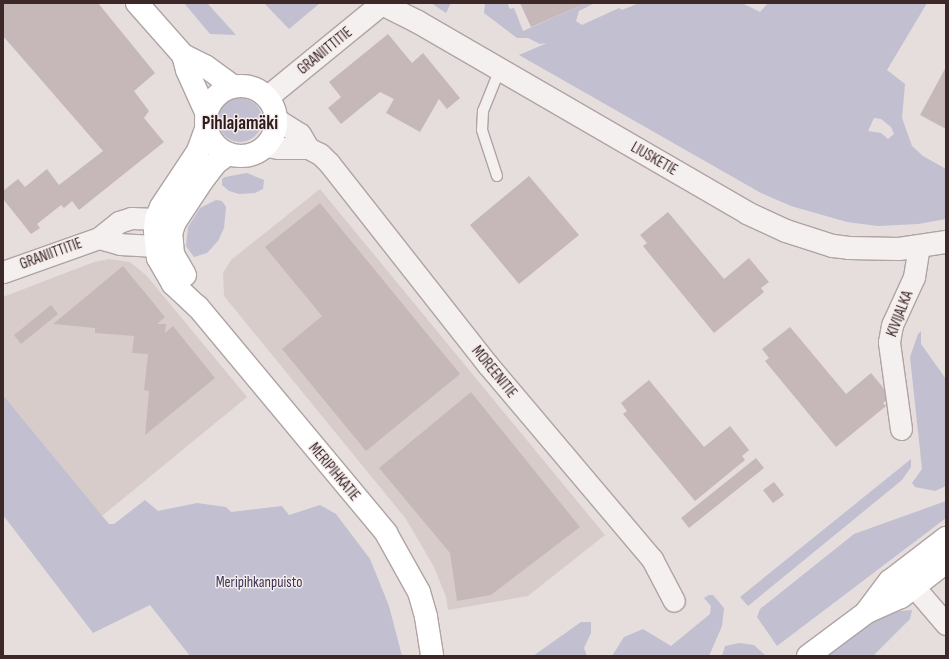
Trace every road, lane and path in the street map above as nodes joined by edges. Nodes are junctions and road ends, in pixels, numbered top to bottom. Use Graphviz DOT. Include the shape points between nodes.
graph roads {
  1 [pos="137,3"];
  2 [pos="382,3"];
  3 [pos="183,55"];
  4 [pos="500,69"];
  5 [pos="233,86"];
  6 [pos="268,97"];
  7 [pos="276,119"];
  8 [pos="206,121"];
  9 [pos="266,146"];
  10 [pos="308,148"];
  11 [pos="228,154"];
  12 [pos="497,176"];
  13 [pos="161,233"];
  14 [pos="946,242"];
  15 [pos="919,247"];
  16 [pos="3,272"];
  17 [pos="901,429"];
  18 [pos="946,538"];
  19 [pos="918,559"];
  20 [pos="945,567"];
  21 [pos="914,588"];
  22 [pos="674,601"];
  23 [pos="867,612"];
  24 [pos="946,624"];
  25 [pos="432,656"];
  26 [pos="808,656"];
  1 -- 3 [label="main road"];
  2 -- 4 [label="street, LIUSKETIE"];
  2 -- 6 [label="street, GRANIITTITIE"];
  3 -- 5 [label="main road" via="205,66"];
  3 -- 8 [label="main road"];
  4 -- 12 [label="lane" via="483,111 482,130"];
  4 -- 15 [label="street, LIUSKETIE" via="747,212 786,231 844,247 876,250"];
  5 -- 6 [label="main road" via="251,87"];
  5 -- 8 [label="main road" via="214,98"];
  6 -- 7 [label="main road"];
  7 -- 9 [label="main road" via="275,129"];
  7 -- 10 [label="street, MOREENITIE" via="300,134"];
  8 -- 11 [label="main road" via="210,139"];
  8 -- 13 [label="main road" via="198,151 161,207"];
  9 -- 10 [label="street"];
  9 -- 11 [label="main road" via="253,154"];
  10 -- 22 [label="street, MOREENITIE" via="330,163 496,374 652,559"];
  11 -- 13 [label="main road" via="217,162 181,211"];
  13 -- 16 [label="street, GRANIITTITIE" via="131,218 119,222 99,238"];
  13 -- 25 [label="main road, MERIPIHKATIE" via="168,277 181,294 198,308 386,533 419,592"];
  14 -- 15 [label="street, LIUSKETIE"];
  15 -- 17 [label="street, KIVIJALKA" via="914,277 892,325 889,342"];
  18 -- 19 [label="main road"];
  19 -- 20 [label="street"];
  19 -- 21 [label="street"];
  19 -- 23 [label="main road" via="890,581"];
  20 -- 21 [label="main road"];
  21 -- 23 [label="main road" via="901,597"];
  21 -- 24 [label="street"];
  23 -- 26 [label="main road"];
}
